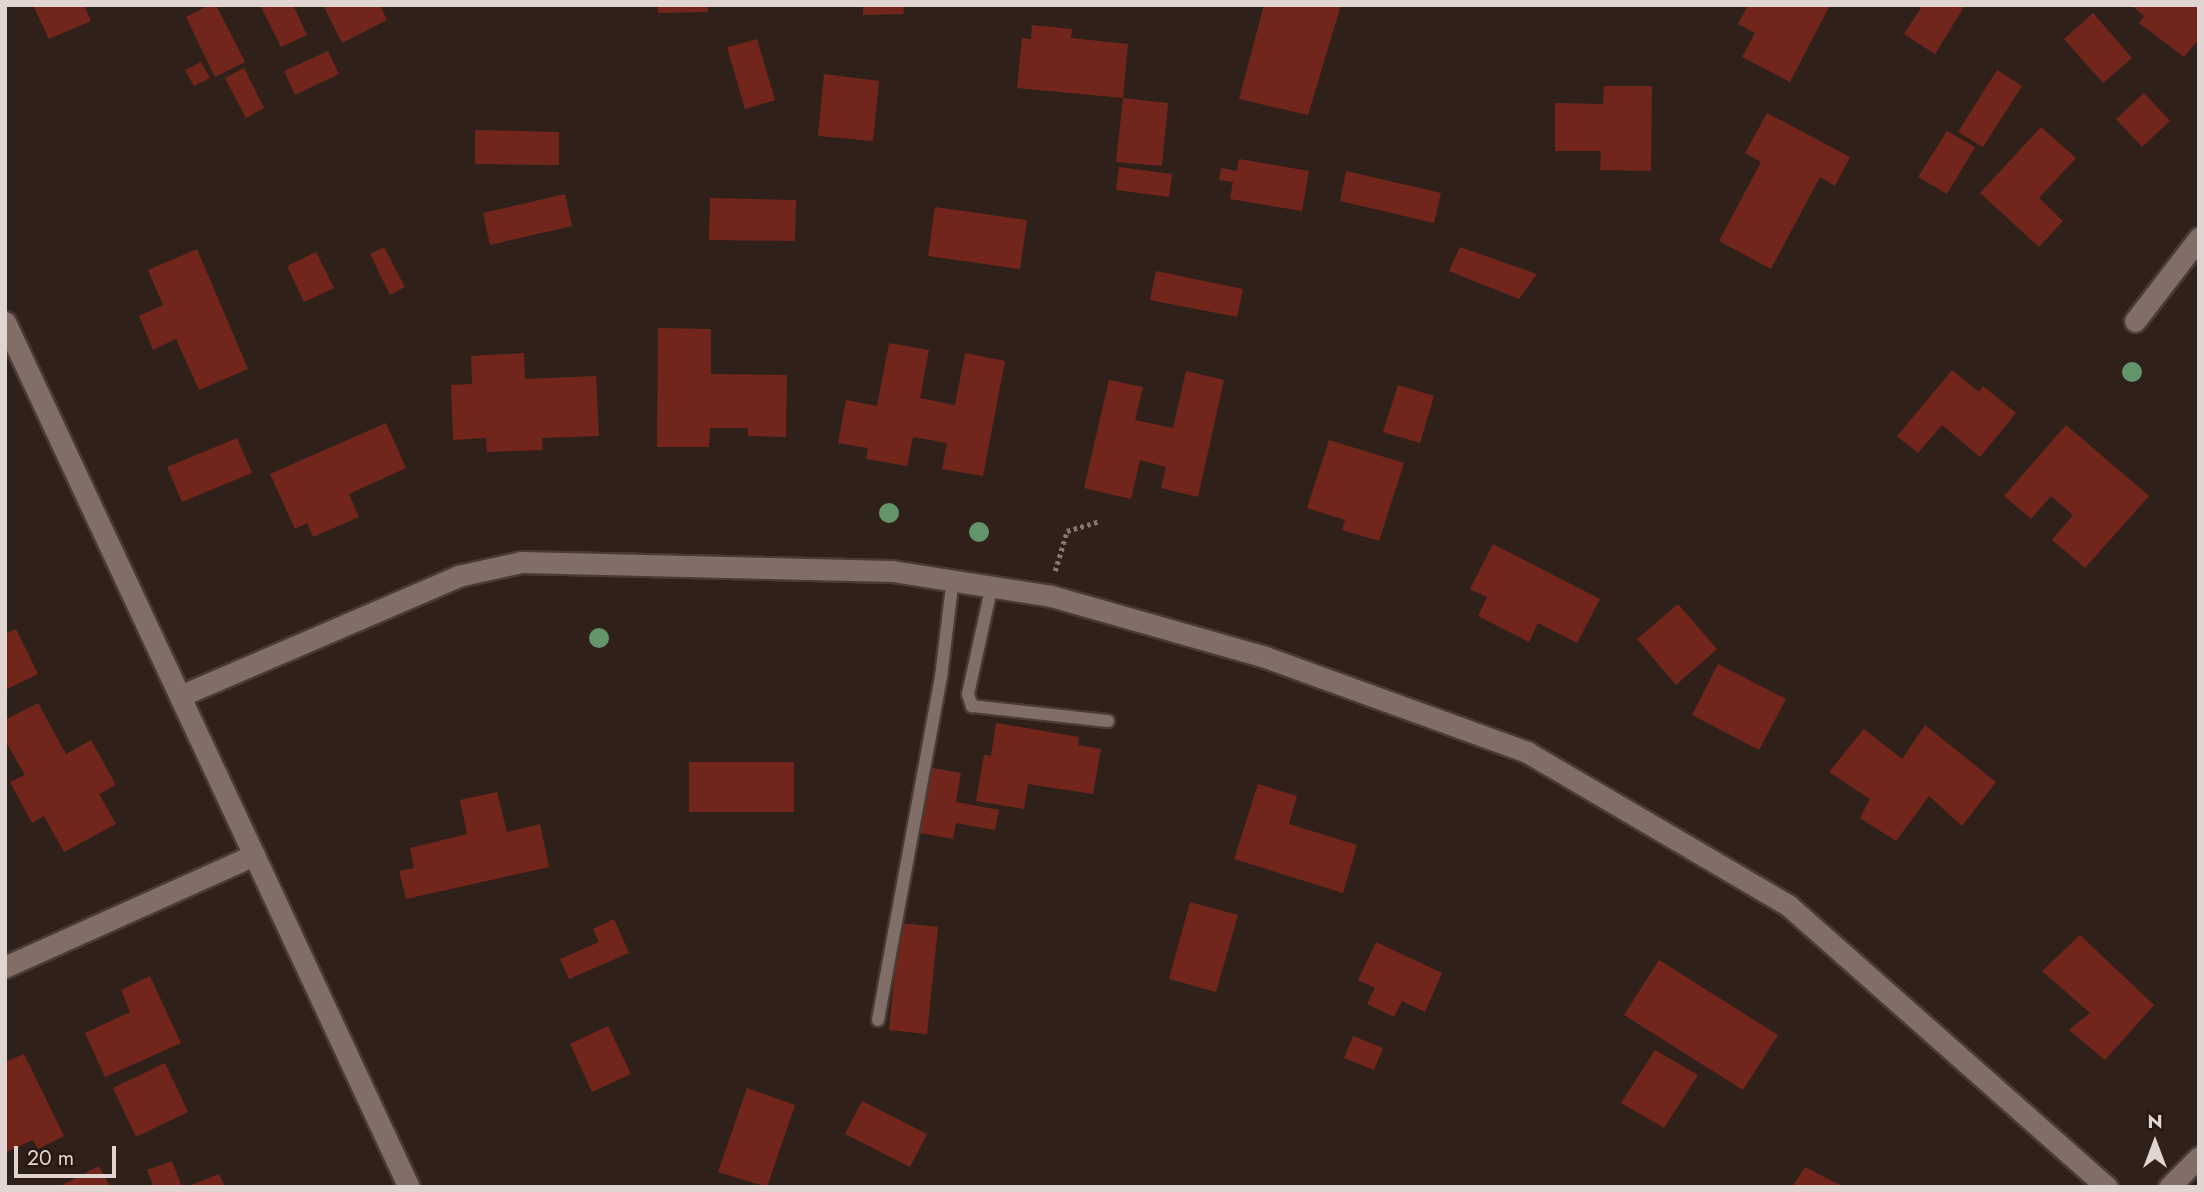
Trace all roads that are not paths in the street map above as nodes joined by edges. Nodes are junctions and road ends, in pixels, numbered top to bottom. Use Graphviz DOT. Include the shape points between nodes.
graph roads {
  1 [pos="2199,238"];
  2 [pos="2135,321"];
  3 [pos="5,322"];
  4 [pos="953,578"];
  5 [pos="992,585"];
  6 [pos="180,696"];
  7 [pos="1108,721"];
  8 [pos="254,855"];
  9 [pos="5,967"];
  10 [pos="878,1020"];
  11 [pos="2199,1157"];
  12 [pos="409,1187"];
  13 [pos="2107,1187"];
  14 [pos="2169,1187"];
  1 -- 2 [label="street"];
  3 -- 6 [label="street"];
  4 -- 5 [label="street"];
  4 -- 6 [label="street" via="892,571 521,562 458,576"];
  4 -- 10 [label="lane" via="941,677"];
  5 -- 7 [label="lane" via="968,694 972,706"];
  5 -- 13 [label="street" via="1051,596 1265,657 1527,752 1788,905"];
  6 -- 8 [label="street"];
  8 -- 9 [label="street"];
  8 -- 12 [label="street"];
  11 -- 14 [label="street"];
}
